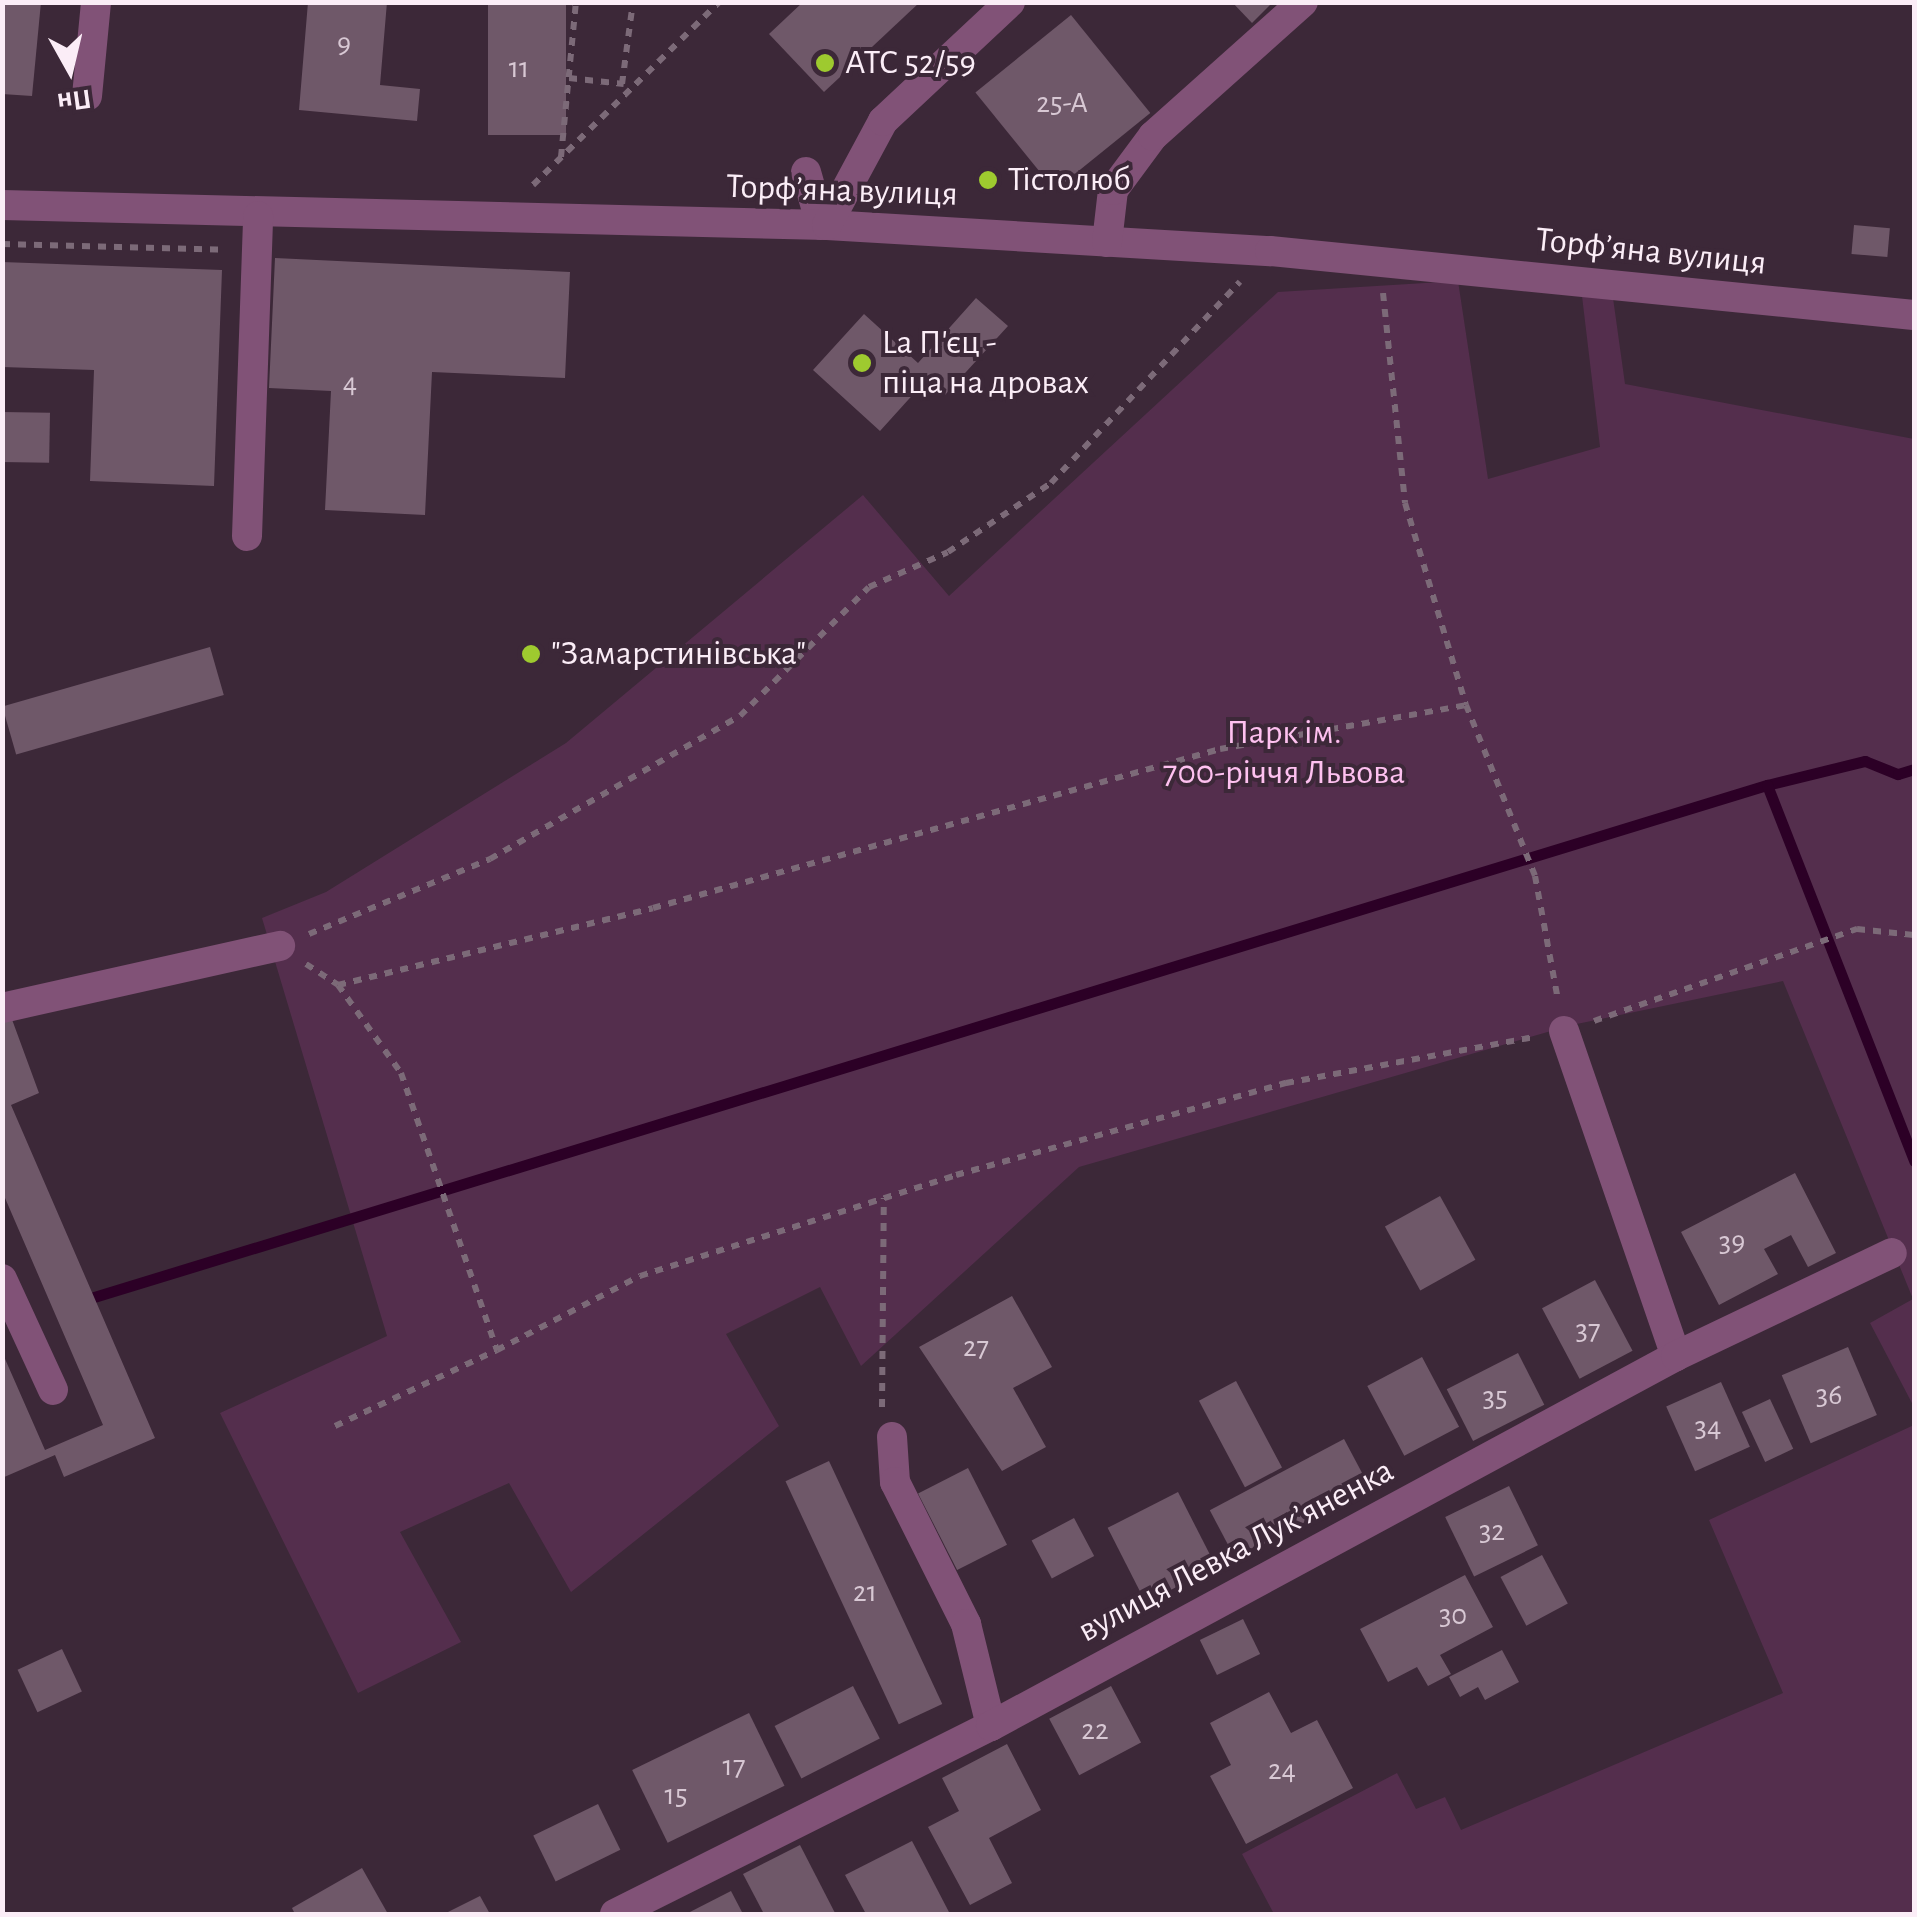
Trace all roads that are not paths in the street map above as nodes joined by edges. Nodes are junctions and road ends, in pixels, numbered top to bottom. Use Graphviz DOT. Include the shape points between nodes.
graph roads {
  1 [pos="96,2"];
  2 [pos="1010,2"];
  3 [pos="1303,2"];
  4 [pos="87,96"];
  5 [pos="806,172"];
  6 [pos="2,205"];
  7 [pos="258,216"];
  8 [pos="824,225"];
  9 [pos="1107,242"];
  10 [pos="1914,315"];
  11 [pos="247,536"];
  12 [pos="280,946"];
  13 [pos="2,1008"];
  14 [pos="1564,1031"];
  15 [pos="1892,1252"];
  16 [pos="2,1279"];
  17 [pos="1676,1356"];
  18 [pos="52,1390"];
  19 [pos="892,1437"];
  20 [pos="991,1726"];
  21 [pos="615,1914"];
  1 -- 4 [label="street"];
  2 -- 8 [label="street" via="883,120"];
  3 -- 9 [label="street" via="1153,136 1113,190"];
  5 -- 8 [label="street"];
  6 -- 7 [label="street, Торфʼяна вулиця"];
  7 -- 8 [label="street, Торфʼяна вулиця"];
  7 -- 11 [label="street"];
  8 -- 9 [label="street, Торфʼяна вулиця"];
  9 -- 10 [label="street, Торфʼяна вулиця"];
  12 -- 13 [label="street"];
  14 -- 17 [label="street"];
  15 -- 17 [label="street, вулиця Левка Лукʼяненка"];
  16 -- 18 [label="street"];
  17 -- 20 [label="street, вулиця Левка Лукʼяненка"];
  19 -- 20 [label="street" via="895,1482 966,1624"];
  20 -- 21 [label="street, вулиця Левка Лукʼяненка"];
}
